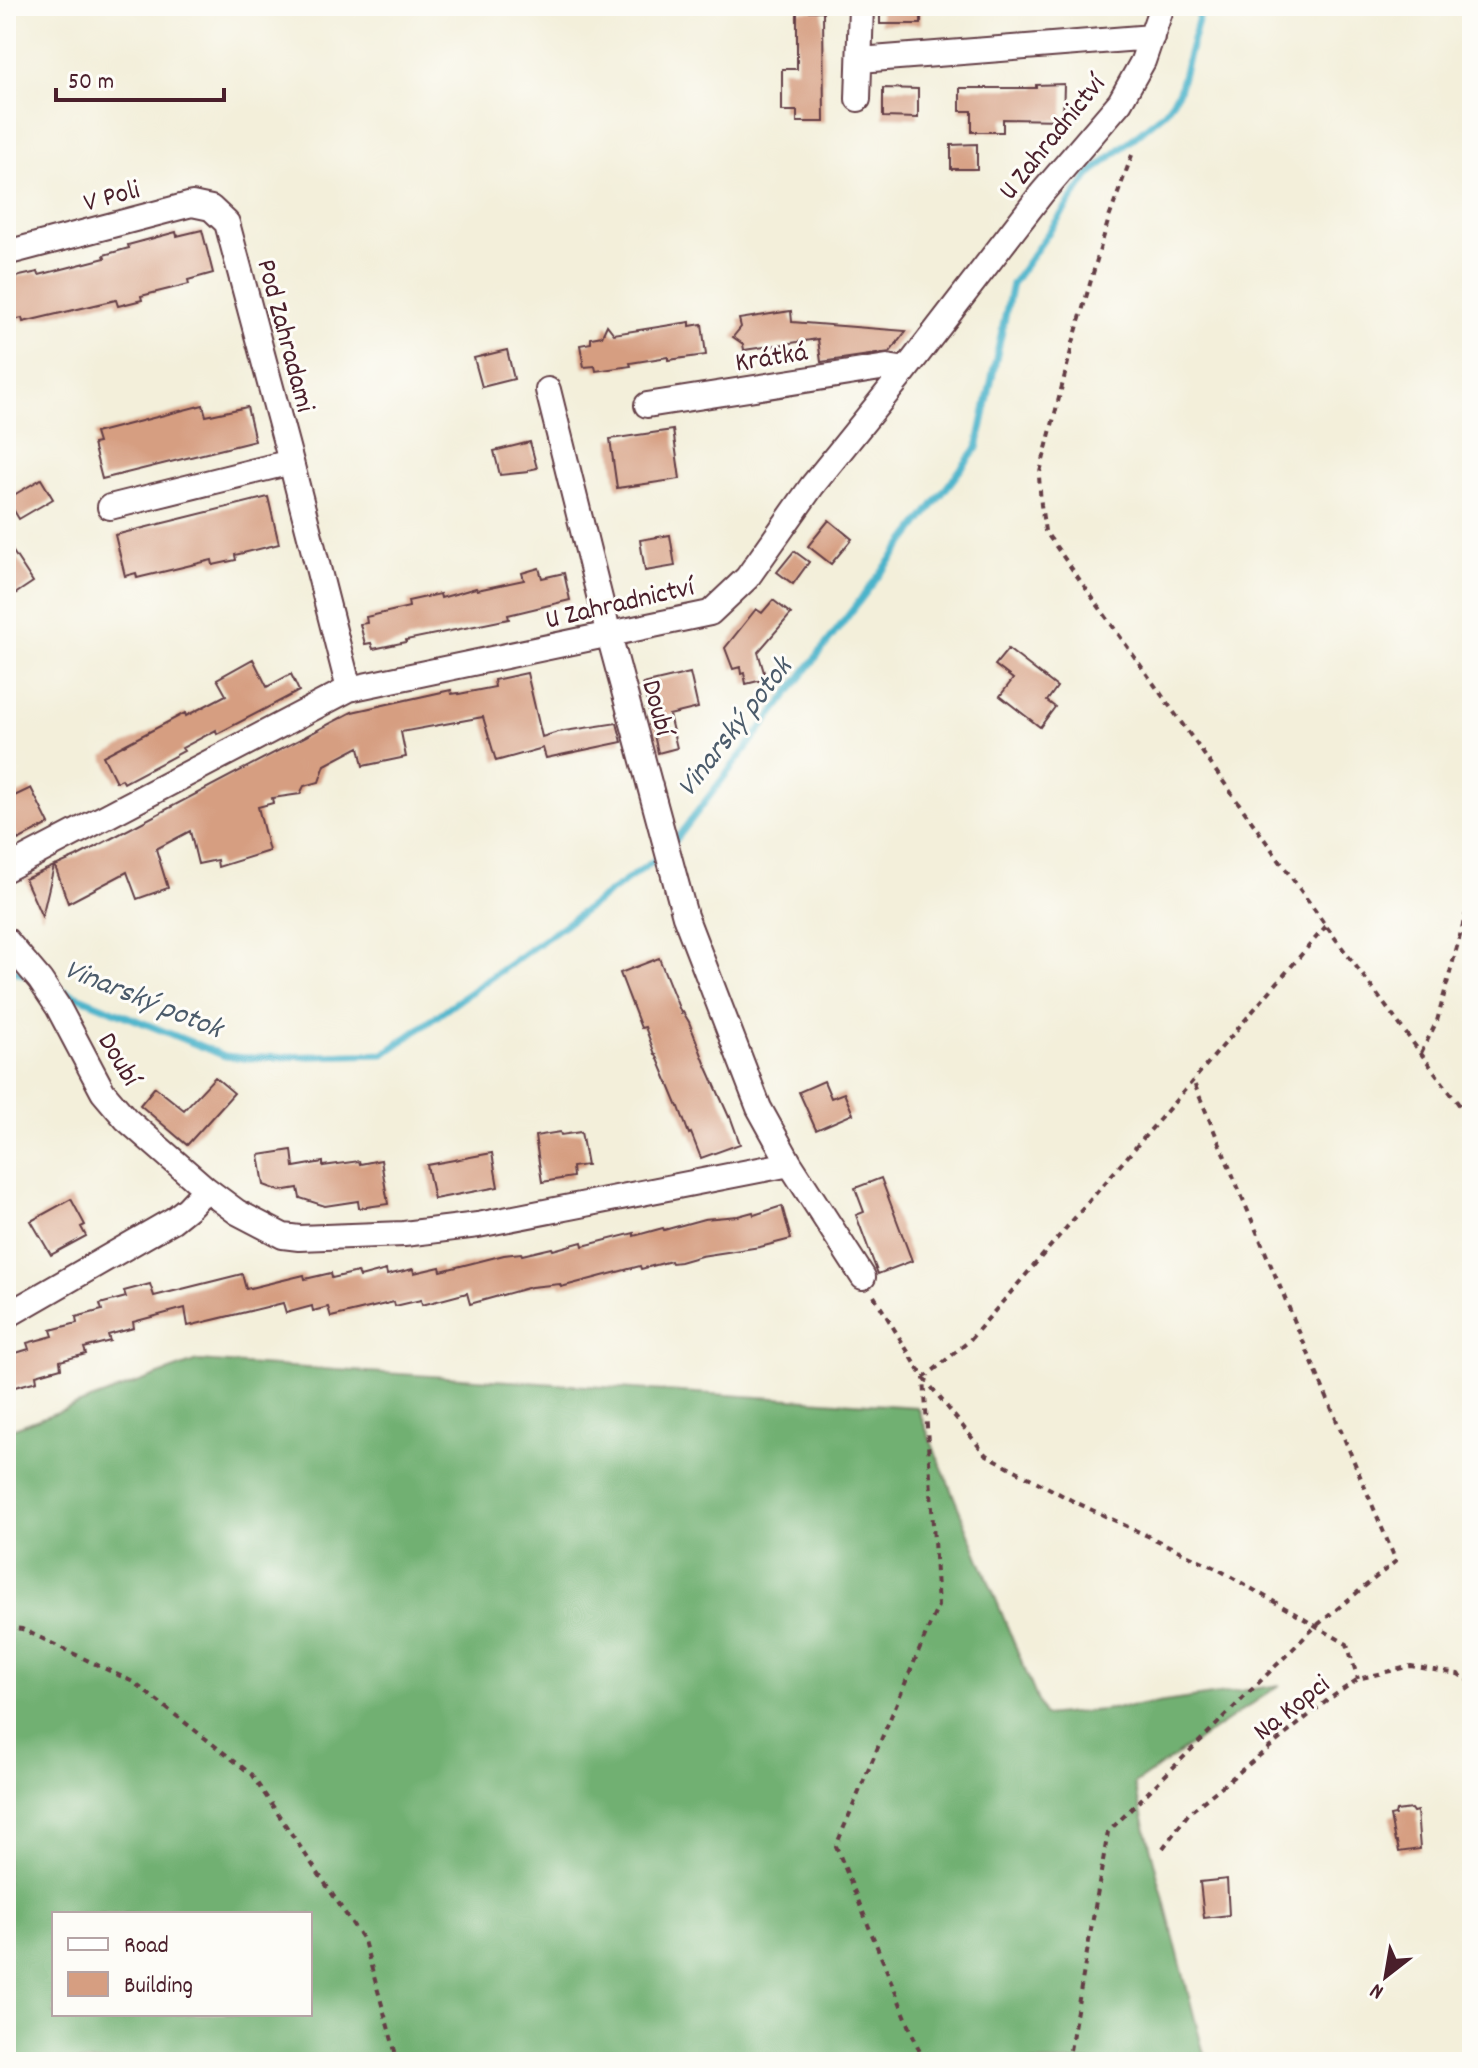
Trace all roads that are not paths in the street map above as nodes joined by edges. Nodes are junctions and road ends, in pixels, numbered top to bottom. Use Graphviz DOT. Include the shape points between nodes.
graph roads {
  1 [pos="861,6"];
  2 [pos="1162,6"];
  3 [pos="1152,37"];
  4 [pos="860,60"];
  5 [pos="858,99"];
  6 [pos="227,223"];
  7 [pos="6,253"];
  8 [pos="904,372"];
  9 [pos="548,390"];
  10 [pos="647,405"];
  11 [pos="291,462"];
  12 [pos="110,507"];
  13 [pos="609,635"];
  14 [pos="349,689"];
  15 [pos="6,869"];
  16 [pos="6,940"];
  17 [pos="790,1164"];
  18 [pos="206,1189"];
  19 [pos="863,1277"];
  20 [pos="6,1316"];
  1 -- 4 [label="street"];
  2 -- 3 [label="street, U Zahradnictví"];
  3 -- 4 [label="street"];
  3 -- 8 [label="street, U Zahradnictví" via="1120,102 1042,193"];
  4 -- 5 [label="street"];
  6 -- 7 [label="street, V Poli" via="211,208 192,204"];
  6 -- 11 [label="street, Pod Zahradami"];
  8 -- 10 [label="street, Krátká" via="887,367"];
  8 -- 13 [label="street, U Zahradnictví" via="812,486 747,578 710,613"];
  9 -- 13 [label="street, Doubí"];
  11 -- 12 [label="street"];
  11 -- 14 [label="street, Pod Zahradami"];
  13 -- 14 [label="street, U Zahradnictví"];
  13 -- 17 [label="street, Doubí" via="685,916 759,1108"];
  14 -- 15 [label="street, U Zahradnictví"];
  16 -- 18 [label="street, Doubí" via="58,1007 103,1092"];
  17 -- 18 [label="street, Doubí" via="478,1225 346,1237 283,1236"];
  17 -- 19 [label="street, Doubí"];
  18 -- 20 [label="street" via="173,1220"];
}
